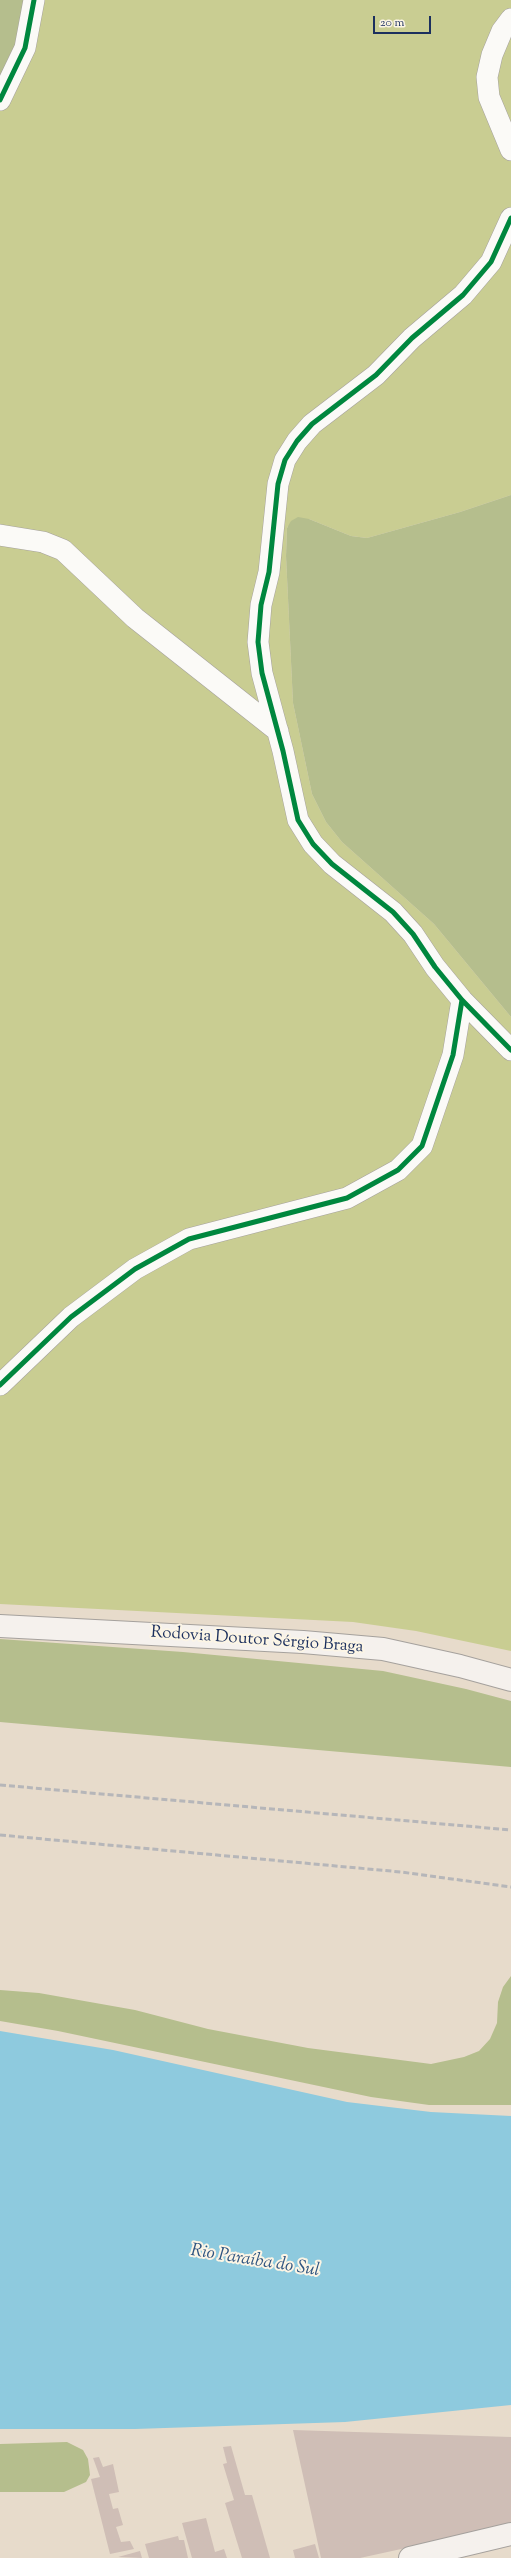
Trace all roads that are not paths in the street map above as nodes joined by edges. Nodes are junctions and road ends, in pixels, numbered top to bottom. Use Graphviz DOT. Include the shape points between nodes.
graph roads {
  1 [pos="34,0"];
  2 [pos="511,19"];
  3 [pos="0,100"];
  4 [pos="511,150"];
  5 [pos="511,218"];
  6 [pos="0,535"];
  7 [pos="278,731"];
  8 [pos="462,1000"];
  9 [pos="511,1050"];
  10 [pos="0,1385"];
  11 [pos="0,1626"];
  12 [pos="511,1680"];
  13 [pos="511,2534"];
  14 [pos="410,2558"];
  1 -- 3 [label="street" via="25,48"];
  2 -- 4 [label="street" via="502,31 487,77 489,97"];
  5 -- 7 [label="street" via="491,262 463,295 412,338 376,376 312,424 296,441 285,460 278,484 269,572 261,604 258,642 262,673"];
  6 -- 7 [label="street" via="43,542 63,550 135,618"];
  7 -- 8 [label="street" via="298,820 313,844 332,864 393,912 413,934 435,967"];
  8 -- 9 [label="street"];
  8 -- 10 [label="street" via="453,1055 425,1140 398,1170 347,1198 189,1239 135,1269 71,1317"];
  11 -- 12 [label="main road, Rodovia Doutor Sérgio Braga" via="303,1642 383,1649"];
  13 -- 14 [label="main road"];
}
